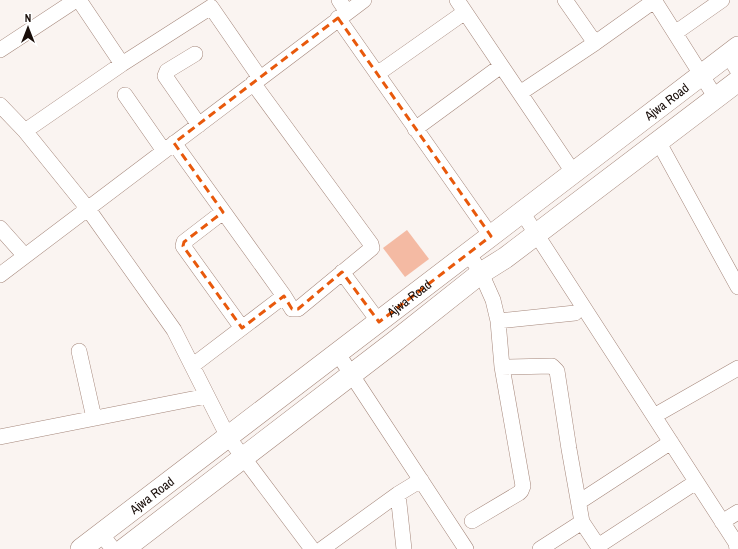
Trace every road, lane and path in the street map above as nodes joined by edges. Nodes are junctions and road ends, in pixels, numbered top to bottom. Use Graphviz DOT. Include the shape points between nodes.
graph roads {
  1 [pos="76,0"];
  2 [pos="80,0"];
  3 [pos="364,0"];
  4 [pos="565,0"];
  5 [pos="654,0"];
  6 [pos="722,0"];
  7 [pos="461,6"];
  8 [pos="342,10"];
  9 [pos="675,33"];
  10 [pos="595,43"];
  11 [pos="0,50"];
  12 [pos="194,54"];
  13 [pos="735,58"];
  14 [pos="122,64"];
  15 [pos="501,66"];
  16 [pos="376,74"];
  17 [pos="702,75"];
  18 [pos="256,81"];
  19 [pos="738,81"];
  20 [pos="520,93"];
  21 [pos="125,94"];
  22 [pos="716,98"];
  23 [pos="0,105"];
  24 [pos="199,125"];
  25 [pos="415,129"];
  26 [pos="25,131"];
  27 [pos="658,141"];
  28 [pos="169,147"];
  29 [pos="573,172"];
  30 [pos="88,209"];
  31 [pos="224,212"];
  32 [pos="522,212"];
  33 [pos="0,228"];
  34 [pos="537,234"];
  35 [pos="491,236"];
  36 [pos="468,253"];
  37 [pos="25,256"];
  38 [pos="342,272"];
  39 [pos="481,273"];
  40 [pos="0,275"];
  41 [pos="738,287"];
  42 [pos="284,296"];
  43 [pos="575,313"];
  44 [pos="498,320"];
  45 [pos="379,322"];
  46 [pos="242,328"];
  47 [pos="79,350"];
  48 [pos="338,354"];
  49 [pos="192,366"];
  50 [pos="502,367"];
  51 [pos="738,368"];
  52 [pos="352,374"];
  53 [pos="207,396"];
  54 [pos="654,416"];
  55 [pos="94,418"];
  56 [pos="0,436"];
  57 [pos="228,437"];
  58 [pos="671,442"];
  59 [pos="245,458"];
  60 [pos="422,480"];
  61 [pos="696,482"];
  62 [pos="398,494"];
  63 [pos="579,502"];
  64 [pos="738,512"];
  65 [pos="472,521"];
  66 [pos="582,522"];
  67 [pos="722,522"];
  68 [pos="107,541"];
  69 [pos="599,547"];
  70 [pos="81,549"];
  71 [pos="124,549"];
  72 [pos="312,549"];
  73 [pos="322,549"];
  74 [pos="404,549"];
  75 [pos="466,549"];
  76 [pos="540,549"];
  77 [pos="737,549"];
  1 -- 11 [label="street"];
  2 -- 14 [label="street"];
  3 -- 8 [label="street"];
  4 -- 10 [label="street"];
  5 -- 9 [label="street"];
  5 -- 10 [label="street"];
  6 -- 9 [label="street"];
  7 -- 15 [label="street"];
  7 -- 16 [label="street"];
  8 -- 16 [label="street"];
  8 -- 18 [label="street"];
  9 -- 17 [label="street"];
  10 -- 20 [label="street"];
  12 -- 24 [label="street" via="167,71 165,76"];
  13 -- 17 [label="main road, Ajwa Road"];
  14 -- 18 [label="street" via="211,7"];
  14 -- 26 [label="street"];
  15 -- 20 [label="street"];
  15 -- 25 [label="street"];
  16 -- 25 [label="street"];
  17 -- 22 [label="street"];
  17 -- 29 [label="main road, Ajwa Road"];
  18 -- 24 [label="street"];
  18 -- 38 [label="street" via="371,244 370,251"];
  19 -- 22 [label="main road, Ajwa Road"];
  20 -- 29 [label="street"];
  21 -- 28 [label="street"];
  22 -- 27 [label="main road, Ajwa Road"];
  23 -- 26 [label="street"];
  24 -- 28 [label="street"];
  25 -- 35 [label="street"];
  26 -- 30 [label="street"];
  27 -- 34 [label="main road, Ajwa Road"];
  27 -- 41 [label="street"];
  28 -- 30 [label="street"];
  28 -- 31 [label="street"];
  29 -- 32 [label="main road, Ajwa Road"];
  30 -- 37 [label="street"];
  30 -- 49 [label="street" via="174,330"];
  31 -- 42 [label="street"];
  31 -- 46 [label="street" via="184,242 184,246"];
  32 -- 34 [label="street"];
  32 -- 35 [label="main road, Ajwa Road"];
  33 -- 37 [label="street"];
  34 -- 39 [label="main road, Ajwa Road"];
  34 -- 54 [label="street"];
  35 -- 36 [label="main road, Ajwa Road"];
  36 -- 39 [label="street"];
  36 -- 45 [label="main road, Ajwa Road"];
  37 -- 40 [label="street"];
  38 -- 42 [label="street" via="298,309 292,309"];
  38 -- 45 [label="street"];
  39 -- 44 [label="street" via="493,300"];
  39 -- 52 [label="main road, Ajwa Road"];
  42 -- 46 [label="street"];
  43 -- 44 [label="street"];
  44 -- 50 [label="street"];
  45 -- 48 [label="main road, Ajwa Road"];
  46 -- 49 [label="street"];
  47 -- 55 [label="street"];
  48 -- 52 [label="street"];
  48 -- 57 [label="main road, Ajwa Road"];
  49 -- 53 [label="street"];
  50 -- 63 [label="street" via="552,366 557,371"];
  50 -- 65 [label="street" via="522,486 521,491"];
  51 -- 54 [label="street"];
  52 -- 59 [label="main road, Ajwa Road"];
  52 -- 60 [label="street"];
  53 -- 55 [label="street"];
  53 -- 57 [label="street"];
  54 -- 58 [label="street"];
  55 -- 56 [label="street"];
  57 -- 59 [label="street"];
  57 -- 68 [label="main road, Ajwa Road"];
  58 -- 61 [label="street"];
  58 -- 63 [label="street"];
  59 -- 71 [label="main road, Ajwa Road"];
  59 -- 72 [label="street"];
  60 -- 62 [label="street"];
  60 -- 75 [label="street"];
  61 -- 67 [label="street"];
  61 -- 69 [label="street"];
  62 -- 73 [label="street"];
  62 -- 74 [label="street"];
  63 -- 66 [label="street"];
  64 -- 67 [label="street"];
  66 -- 69 [label="street"];
  66 -- 76 [label="street"];
  67 -- 77 [label="street" via="736,543"];
  68 -- 70 [label="main road, Ajwa Road"];
}
